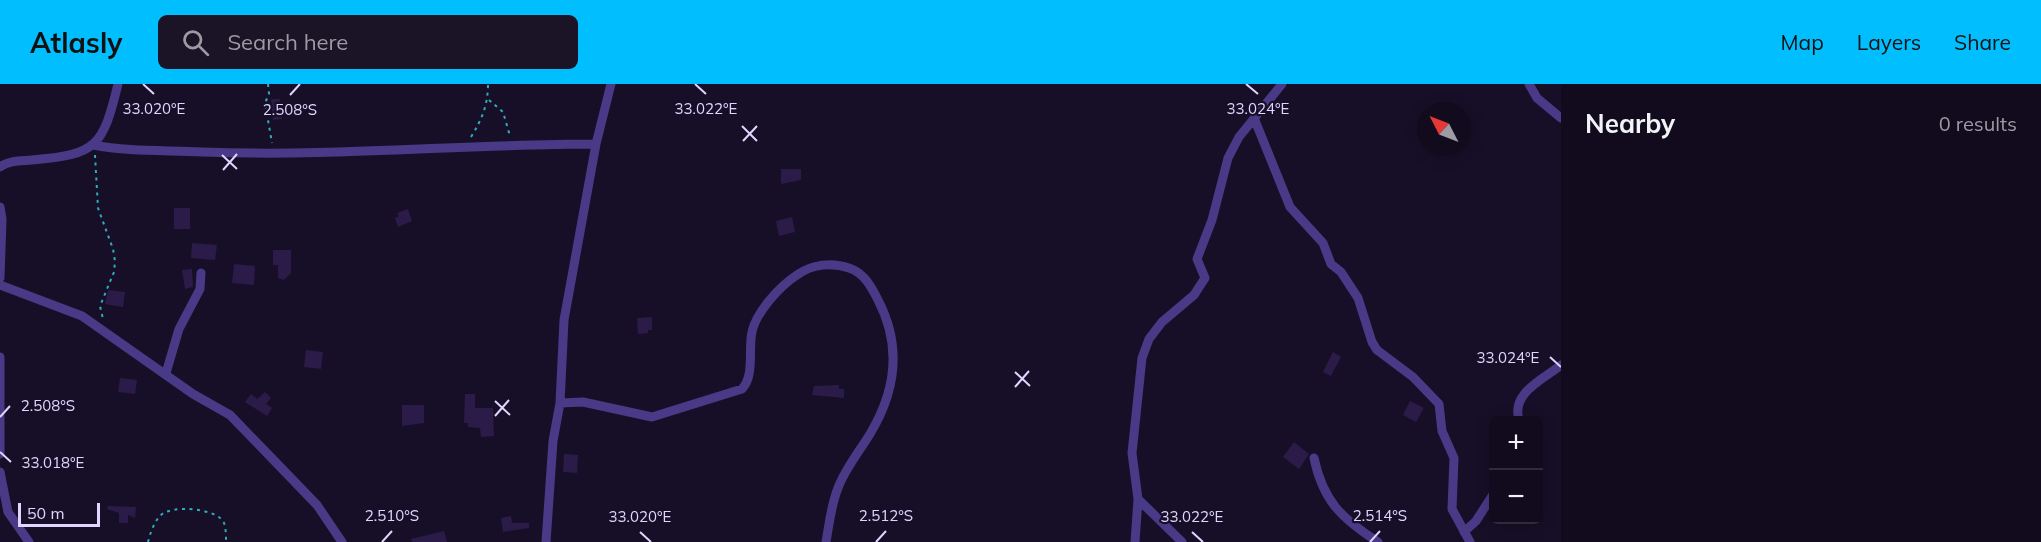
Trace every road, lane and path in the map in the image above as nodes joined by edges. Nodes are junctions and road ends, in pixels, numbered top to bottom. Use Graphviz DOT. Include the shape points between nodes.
graph roads {
  1 [pos="118,84"];
  2 [pos="268,84"];
  3 [pos="488,84"];
  4 [pos="611,84"];
  5 [pos="1282,84"];
  6 [pos="1529,84"];
  7 [pos="489,100"];
  8 [pos="1254,118"];
  9 [pos="1561,118"];
  10 [pos="514,144"];
  11 [pos="596,144"];
  12 [pos="94,146"];
  13 [pos="464,146"];
  14 [pos="274,152"];
  15 [pos="0,166"];
  16 [pos="0,207"];
  17 [pos="201,273"];
  18 [pos="0,278"];
  19 [pos="0,285"];
  20 [pos="102,328"];
  21 [pos="0,357"];
  22 [pos="1561,365"];
  23 [pos="166,373"];
  24 [pos="560,402"];
  25 [pos="1518,416"];
  26 [pos="0,454"];
  27 [pos="1314,458"];
  28 [pos="0,472"];
  29 [pos="1489,498"];
  30 [pos="1138,499"];
  31 [pos="1464,531"];
  32 [pos="29,542"];
  33 [pos="148,542"];
  34 [pos="226,542"];
  35 [pos="342,542"];
  36 [pos="546,542"];
  37 [pos="826,542"];
  38 [pos="1135,542"];
  39 [pos="1182,542"];
  40 [pos="1378,542"];
  41 [pos="1470,542"];
  1 -- 12 [label="street" via="108,122"];
  2 -- 14 [label="path" via="265,103"];
  3 -- 7 [label="path"];
  4 -- 11 [label="street"];
  5 -- 8 [label="street"];
  6 -- 9 [label="street" via="1537,98"];
  7 -- 10 [label="path" via="503,112"];
  7 -- 13 [label="path"];
  8 -- 30 [label="street" via="1239,137 1224,168 1212,219 1197,259 1205,278 1201,287 1162,322 1149,339 1142,358 1132,453"];
  8 -- 31 [label="street" via="1290,207 1323,243 1331,264 1358,298 1377,350 1413,377 1438,404 1442,431 1454,458 1452,509"];
  10 -- 11 [label="street"];
  10 -- 13 [label="street"];
  11 -- 24 [label="street" via="564,320"];
  12 -- 14 [label="street"];
  12 -- 15 [label="street" via="56,158"];
  12 -- 20 [label="path" via="98,208 115,261 100,306"];
  13 -- 14 [label="street"];
  16 -- 18 [label="street"];
  17 -- 23 [label="street" via="200,289 179,329"];
  19 -- 20 [label="street" via="66,308"];
  20 -- 23 [label="street"];
  21 -- 26 [label="street"];
  22 -- 25 [label="street" via="1518,401"];
  23 -- 35 [label="street" via="230,415 317,505"];
  24 -- 36 [label="street" via="553,441"];
  24 -- 37 [label="street" via="583,402 652,417 742,388 749,375 752,330 781,290 796,275 824,264 856,270 870,284 886,317 895,357 894,377 886,404 837,489"];
  27 -- 40 [label="street" via="1321,486 1342,516"];
  28 -- 32 [label="street" via="8,512"];
  29 -- 31 [label="street" via="1476,521"];
  30 -- 38 [label="street"];
  30 -- 39 [label="street"];
  31 -- 41 [label="street"];
  33 -- 34 [label="path" via="160,515 181,508 220,517 225,523"];
}
